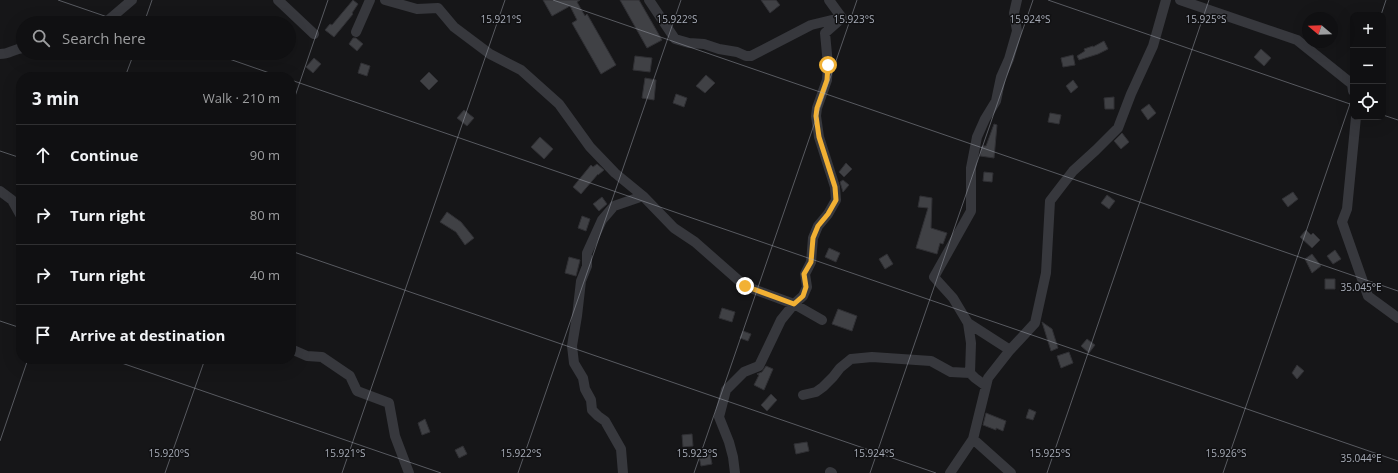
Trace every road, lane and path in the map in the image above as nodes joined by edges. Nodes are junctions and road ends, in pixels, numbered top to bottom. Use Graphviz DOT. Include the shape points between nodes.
graph roads {
  1 [pos="132,0"];
  2 [pos="278,0"];
  3 [pos="370,0"];
  4 [pos="384,0"];
  5 [pos="427,0"];
  6 [pos="649,0"];
  7 [pos="829,0"];
  8 [pos="1017,0"];
  9 [pos="1166,0"];
  10 [pos="1180,0"];
  11 [pos="438,8"];
  12 [pos="113,16"];
  13 [pos="295,16"];
  14 [pos="296,17"];
  15 [pos="842,18"];
  16 [pos="356,32"];
  17 [pos="314,34"];
  18 [pos="16,49"];
  19 [pos="0,54"];
  20 [pos="1352,84"];
  21 [pos="1356,120"];
  22 [pos="0,191"];
  23 [pos="643,196"];
  24 [pos="16,207"];
  25 [pos="794,304"];
  26 [pos="1398,318"];
  27 [pos="822,320"];
  28 [pos="968,323"];
  29 [pos="1010,350"];
  30 [pos="296,351"];
  31 [pos="970,373"];
  32 [pos="986,386"];
  33 [pos="803,395"];
  34 [pos="973,439"];
  35 [pos="409,473"];
  36 [pos="623,473"];
  37 [pos="735,473"];
  38 [pos="950,473"];
  39 [pos="1011,473"];
  1 -- 12 [label="street"];
  2 -- 13 [label="street"];
  3 -- 16 [label="street"];
  4 -- 11 [label="street" via="417,9"];
  5 -- 11 [label="street"];
  6 -- 15 [label="street" via="675,39 746,56 751,56 811,25"];
  7 -- 15 [label="street"];
  8 -- 28 [label="street" via="1014,13 1017,31 1009,59 1001,77 996,101 977,137 971,168 971,211 934,277 953,298"];
  9 -- 29 [label="street" via="1153,46 1118,128 1073,171 1050,201 1046,273 1035,323"];
  10 -- 20 [label="street" via="1297,40"];
  11 -- 23 [label="street" via="454,27 490,54 521,70 559,104 590,147 615,173"];
  14 -- 17 [label="street"];
  15 -- 25 [label="street" via="825,33 827,80 816,116 819,137 835,187 836,200 813,238 811,262 804,274 806,287 803,296"];
  18 -- 19 [label="street" via="7,54"];
  21 -- 26 [label="street" via="1346,209 1342,222 1368,296"];
  22 -- 24 [label="street" via="12,200"];
  23 -- 25 [label="street" via="674,228 695,242 745,286"];
  23 -- 36 [label="street" via="614,206 602,220 587,253 587,266 581,281 572,346 574,363 583,378 592,410 605,421 621,449"];
  25 -- 27 [label="street"];
  25 -- 37 [label="street" via="781,320 759,366 744,372 726,390 720,417 731,449"];
  28 -- 29 [label="street"];
  28 -- 31 [label="street" via="971,343"];
  29 -- 32 [label="street" via="988,378"];
  30 -- 35 [label="street" via="307,356 322,357 350,376 358,391 388,403 395,436"];
  31 -- 32 [label="street"];
  31 -- 33 [label="street" via="951,372 931,361 872,357 851,359 816,392"];
  32 -- 34 [label="street"];
  34 -- 38 [label="street"];
  34 -- 39 [label="street"];
}
